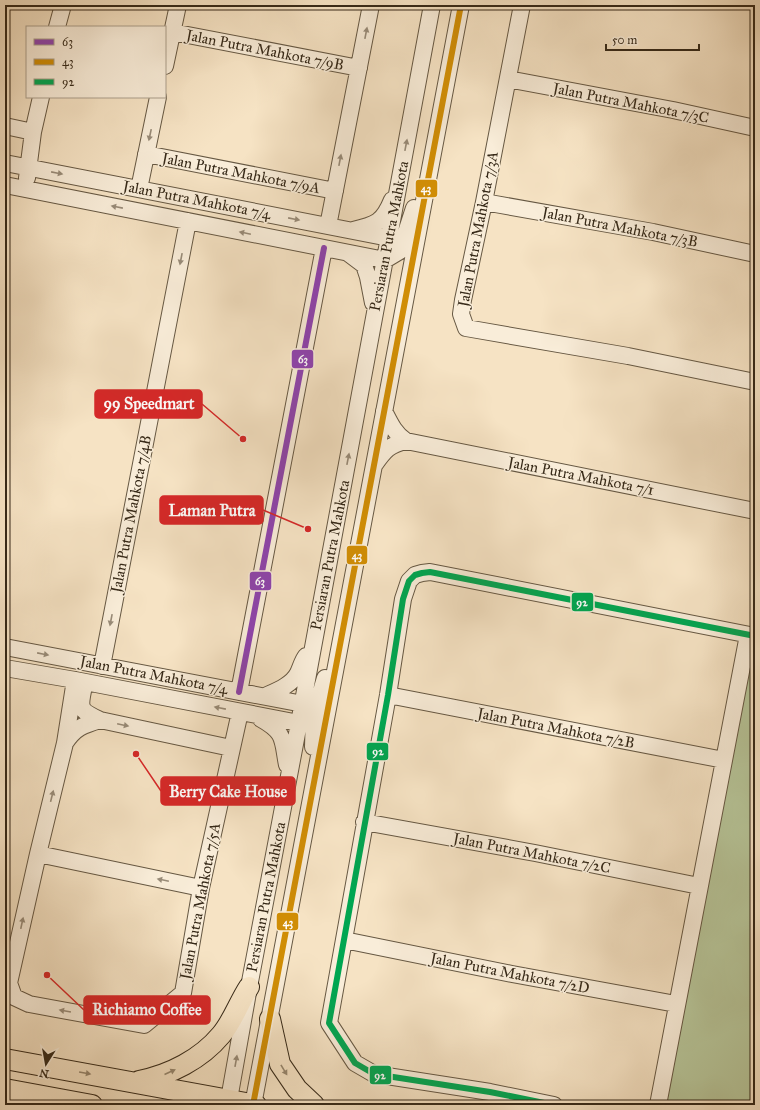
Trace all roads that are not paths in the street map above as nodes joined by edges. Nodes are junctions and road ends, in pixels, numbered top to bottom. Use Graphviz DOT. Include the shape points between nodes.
graph roads {
  1 [pos="63,5"];
  2 [pos="178,5"];
  3 [pos="371,5"];
  4 [pos="432,5"];
  5 [pos="461,5"];
  6 [pos="522,5"];
  7 [pos="57,26"];
  8 [pos="172,32"];
  9 [pos="166,61"];
  10 [pos="359,68"];
  11 [pos="508,79"];
  12 [pos="41,98"];
  13 [pos="158,98"];
  14 [pos="5,126"];
  15 [pos="755,128"];
  16 [pos="34,132"];
  17 [pos="146,154"];
  18 [pos="5,163"];
  19 [pos="29,168"];
  20 [pos="431,168"];
  21 [pos="400,178"];
  22 [pos="5,185"];
  23 [pos="26,189"];
  24 [pos="139,189"];
  25 [pos="335,191"];
  26 [pos="484,202"];
  27 [pos="188,221"];
  28 [pos="328,226"];
  29 [pos="350,230"];
  30 [pos="389,238"];
  31 [pos="324,248"];
  32 [pos="400,251"];
  33 [pos="348,252"];
  34 [pos="755,254"];
  35 [pos="385,260"];
  36 [pos="375,315"];
  37 [pos="399,333"];
  38 [pos="755,382"];
  39 [pos="384,410"];
  40 [pos="406,441"];
  41 [pos="374,465"];
  42 [pos="755,511"];
  43 [pos="751,636"];
  44 [pos="313,646"];
  45 [pos="5,647"];
  46 [pos="340,649"];
  47 [pos="102,666"];
  48 [pos="5,668"];
  49 [pos="80,681"];
  50 [pos="239,692"];
  51 [pos="388,695"];
  52 [pos="265,696"];
  53 [pos="308,709"];
  54 [pos="247,713"];
  55 [pos="100,720"];
  56 [pos="299,724"];
  57 [pos="65,743"];
  58 [pos="231,748"];
  59 [pos="724,760"];
  60 [pos="289,776"];
  61 [pos="313,791"];
  62 [pos="364,822"];
  63 [pos="38,854"];
  64 [pos="699,886"];
  65 [pos="202,888"];
  66 [pos="344,940"];
  67 [pos="249,987"];
  68 [pos="676,1004"];
  69 [pos="270,1019"];
  70 [pos="5,1059"];
  71 [pos="133,1082"];
  72 [pos="5,1089"];
  73 [pos="229,1102"];
  74 [pos="92,1105"];
  75 [pos="254,1105"];
  76 [pos="314,1105"];
  77 [pos="554,1105"];
  78 [pos="658,1105"];
  1 -- 7 [label="street"];
  2 -- 8 [label="street"];
  10 -- 3 [label="street, Jalan Putra Mahkota 7/9B, one-way"];
  21 -- 4 [label="street, Persiaran Putra Mahkota, one-way"];
  5 -- 20 [label="street, Persiaran Putra Mahkota"];
  6 -- 11 [label="street, Jalan Putra Mahkota 7/3A"];
  8 -- 9 [label="street"];
  8 -- 10 [label="street, Jalan Putra Mahkota 7/9B"];
  25 -- 10 [label="street, Jalan Putra Mahkota 7/9B, one-way"];
  11 -- 15 [label="street, Jalan Putra Mahkota 7/3C"];
  11 -- 26 [label="street, Jalan Putra Mahkota 7/3A"];
  12 -- 16 [label="street"];
  13 -- 17 [label="street, one-way"];
  14 -- 16 [label="street"];
  16 -- 19 [label="street"];
  17 -- 24 [label="street"];
  17 -- 25 [label="street, Jalan Putra Mahkota 7/9A"];
  18 -- 19 [label="street, Jalan Putra Mahkota 7/4"];
  19 -- 23 [label="street"];
  19 -- 24 [label="street, Jalan Putra Mahkota 7/4, one-way"];
  20 -- 32 [label="street" via="418,194"];
  20 -- 37 [label="street, Persiaran Putra Mahkota"];
  21 -- 29 [label="street" via="383,217 370,226"];
  21 -- 30 [label="street, Persiaran Putra Mahkota"];
  22 -- 23 [label="street, Jalan Putra Mahkota 7/4"];
  27 -- 23 [label="street, Jalan Putra Mahkota 7/4, one-way"];
  24 -- 28 [label="street, Jalan Putra Mahkota 7/4, one-way"];
  25 -- 28 [label="street, Jalan Putra Mahkota 7/9B"];
  26 -- 34 [label="street, Jalan Putra Mahkota 7/3B" via="653,232"];
  26 -- 38 [label="street, Jalan Putra Mahkota 7/3A" via="461,314 466,328 628,356"];
  31 -- 27 [label="street, Jalan Putra Mahkota 7/4, one-way"];
  27 -- 47 [label="street, Jalan Putra Mahkota 7/4B, one-way"];
  28 -- 29 [label="street, Jalan Putra Mahkota 7/4"];
  29 -- 30 [label="street, Jalan Putra Mahkota 7/4"];
  30 -- 32 [label="street"];
  30 -- 35 [label="street, Persiaran Putra Mahkota"];
  31 -- 33 [label="street, Jalan Putra Mahkota 7/4"];
  31 -- 50 [label="street"];
  32 -- 35 [label="street"];
  32 -- 37 [label="street" via="402,274 397,305"];
  33 -- 35 [label="street, Jalan Putra Mahkota 7/4"];
  33 -- 36 [label="street" via="364,265"];
  35 -- 36 [label="street, Persiaran Putra Mahkota"];
  44 -- 36 [label="street, Persiaran Putra Mahkota, one-way"];
  37 -- 39 [label="street, Persiaran Putra Mahkota"];
  39 -- 40 [label="street" via="398,436"];
  39 -- 41 [label="street, Persiaran Putra Mahkota"];
  40 -- 41 [label="street" via="388,447"];
  40 -- 42 [label="street, Jalan Putra Mahkota 7/1"];
  41 -- 46 [label="street, Persiaran Putra Mahkota"];
  43 -- 51 [label="street" via="422,572 409,580 403,599"];
  43 -- 59 [label="street"];
  44 -- 52 [label="street" via="292,681"];
  44 -- 53 [label="street, Persiaran Putra Mahkota"];
  45 -- 47 [label="street, Jalan Putra Mahkota 7/4, one-way"];
  46 -- 53 [label="street" via="333,654"];
  46 -- 61 [label="street, Persiaran Putra Mahkota"];
  47 -- 50 [label="street, Jalan Putra Mahkota 7/4"];
  48 -- 49 [label="street, Jalan Putra Mahkota 7/4"];
  54 -- 49 [label="street, Jalan Putra Mahkota 7/4, one-way"];
  49 -- 55 [label="street" via="84,712"];
  49 -- 57 [label="street, Jalan Putra Mahkota 7/5A"];
  50 -- 52 [label="street, Jalan Putra Mahkota 7/4"];
  51 -- 59 [label="street, Jalan Putra Mahkota 7/2B"];
  51 -- 62 [label="street"];
  52 -- 53 [label="street, Jalan Putra Mahkota 7/4"];
  53 -- 56 [label="street"];
  53 -- 61 [label="street" via="314,742 310,769"];
  54 -- 56 [label="street, Jalan Putra Mahkota 7/4"];
  54 -- 58 [label="street, Jalan Putra Mahkota 7/5A"];
  54 -- 60 [label="street" via="278,731 283,740"];
  55 -- 57 [label="street" via="81,726"];
  55 -- 58 [label="street, one-way"];
  56 -- 60 [label="street, Persiaran Putra Mahkota"];
  63 -- 57 [label="street, Jalan Putra Mahkota 7/5A, one-way"];
  58 -- 65 [label="street, Jalan Putra Mahkota 7/5A"];
  59 -- 64 [label="street"];
  60 -- 67 [label="street, Persiaran Putra Mahkota"];
  61 -- 69 [label="street, Persiaran Putra Mahkota"];
  62 -- 64 [label="street, Jalan Putra Mahkota 7/2C"];
  62 -- 66 [label="street"];
  65 -- 63 [label="street, one-way"];
  65 -- 63 [label="street, Jalan Putra Mahkota 7/5A, one-way" via="183,993 144,1025 29,1004 14,997 9,983"];
  64 -- 68 [label="street"];
  66 -- 68 [label="street, Jalan Putra Mahkota 7/2D"];
  66 -- 77 [label="street" via="329,1023 355,1063 374,1074"];
  71 -- 67 [label="main road, one-way" via="157,1078 182,1067 205,1051 222,1035"];
  73 -- 67 [label="street, Persiaran Putra Mahkota, one-way"];
  68 -- 78 [label="street"];
  69 -- 75 [label="street, Persiaran Putra Mahkota"];
  69 -- 76 [label="main road, one-way" via="280,1064 297,1089"];
  70 -- 71 [label="main road, one-way"];
  71 -- 73 [label="main road"];
  72 -- 74 [label="main road"];
  73 -- 75 [label="main road"];
}
